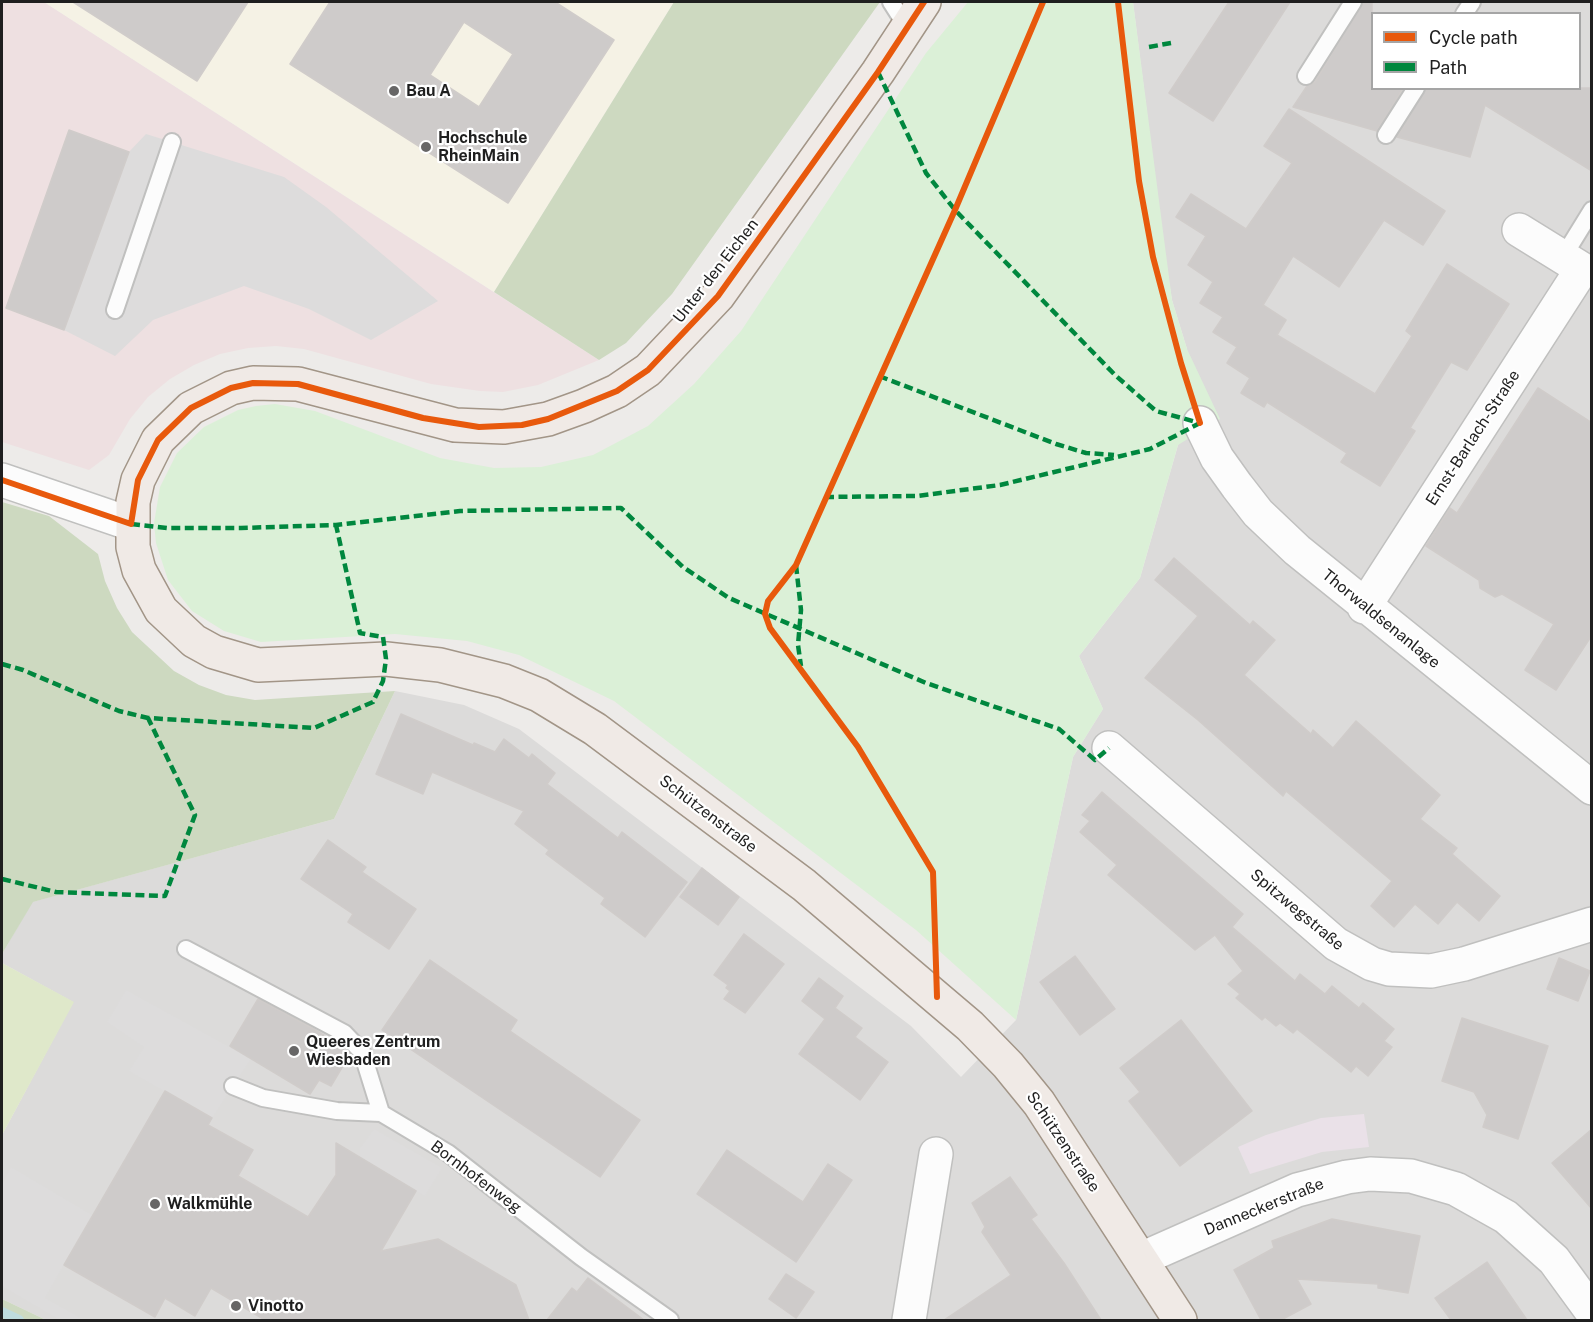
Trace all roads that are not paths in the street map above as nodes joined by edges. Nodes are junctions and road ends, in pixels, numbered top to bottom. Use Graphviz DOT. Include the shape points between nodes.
graph roads {
  1 [pos="1353,2"];
  2 [pos="908,10"];
  3 [pos="1306,76"];
  4 [pos="1415,90"];
  5 [pos="1386,135"];
  6 [pos="172,142"];
  7 [pos="1592,210"];
  8 [pos="1519,230"];
  9 [pos="1579,267"];
  10 [pos="115,310"];
  11 [pos="1200,423"];
  12 [pos="2,480"];
  13 [pos="131,524"];
  14 [pos="1364,607"];
  15 [pos="1109,748"];
  16 [pos="1592,788"];
  17 [pos="1592,924"];
  18 [pos="186,949"];
  19 [pos="233,1086"];
  20 [pos="381,1113"];
  21 [pos="936,1154"];
  22 [pos="1141,1259"];
  23 [pos="1592,1312"];
  24 [pos="670,1320"];
  25 [pos="909,1320"];
  26 [pos="1180,1320"];
  1 -- 3 [label="lane"];
  2 -- 13 [label="main road, Unter den Eichen" via="871,81 718,296 648,370 616,391 548,419 479,427 423,418 298,384 253,383 231,388 191,408 158,440 138,480"];
  4 -- 5 [label="lane"];
  6 -- 10 [label="lane"];
  7 -- 9 [label="lane"];
  8 -- 9 [label="street"];
  9 -- 14 [label="street, Ernst-Barlach-Straße"];
  11 -- 14 [label="street, Thorwaldsenanlage" via="1217,458 1258,513"];
  12 -- 13 [label="street"];
  13 -- 22 [label="main road, Schützenstraße" via="139,570 161,610 194,641 214,652 258,665 386,659 441,665 504,681 538,695 595,729 804,885 970,1026 1039,1103"];
  14 -- 16 [label="street, Thorwaldsenanlage"];
  15 -- 17 [label="street, Spitzwegstraße" via="1336,944 1372,964 1417,971 1455,966"];
  18 -- 20 [label="lane" via="344,1033 362,1052"];
  19 -- 20 [label="lane" via="263,1098 337,1111"];
  20 -- 24 [label="lane, Bornhofenweg" via="448,1153 581,1257"];
  21 -- 25 [label="street"];
  22 -- 23 [label="street, Danneckerstraße" via="1297,1190 1358,1176 1411,1176 1456,1189 1506,1217 1554,1260"];
  22 -- 26 [label="main road, Schützenstraße"];
}
